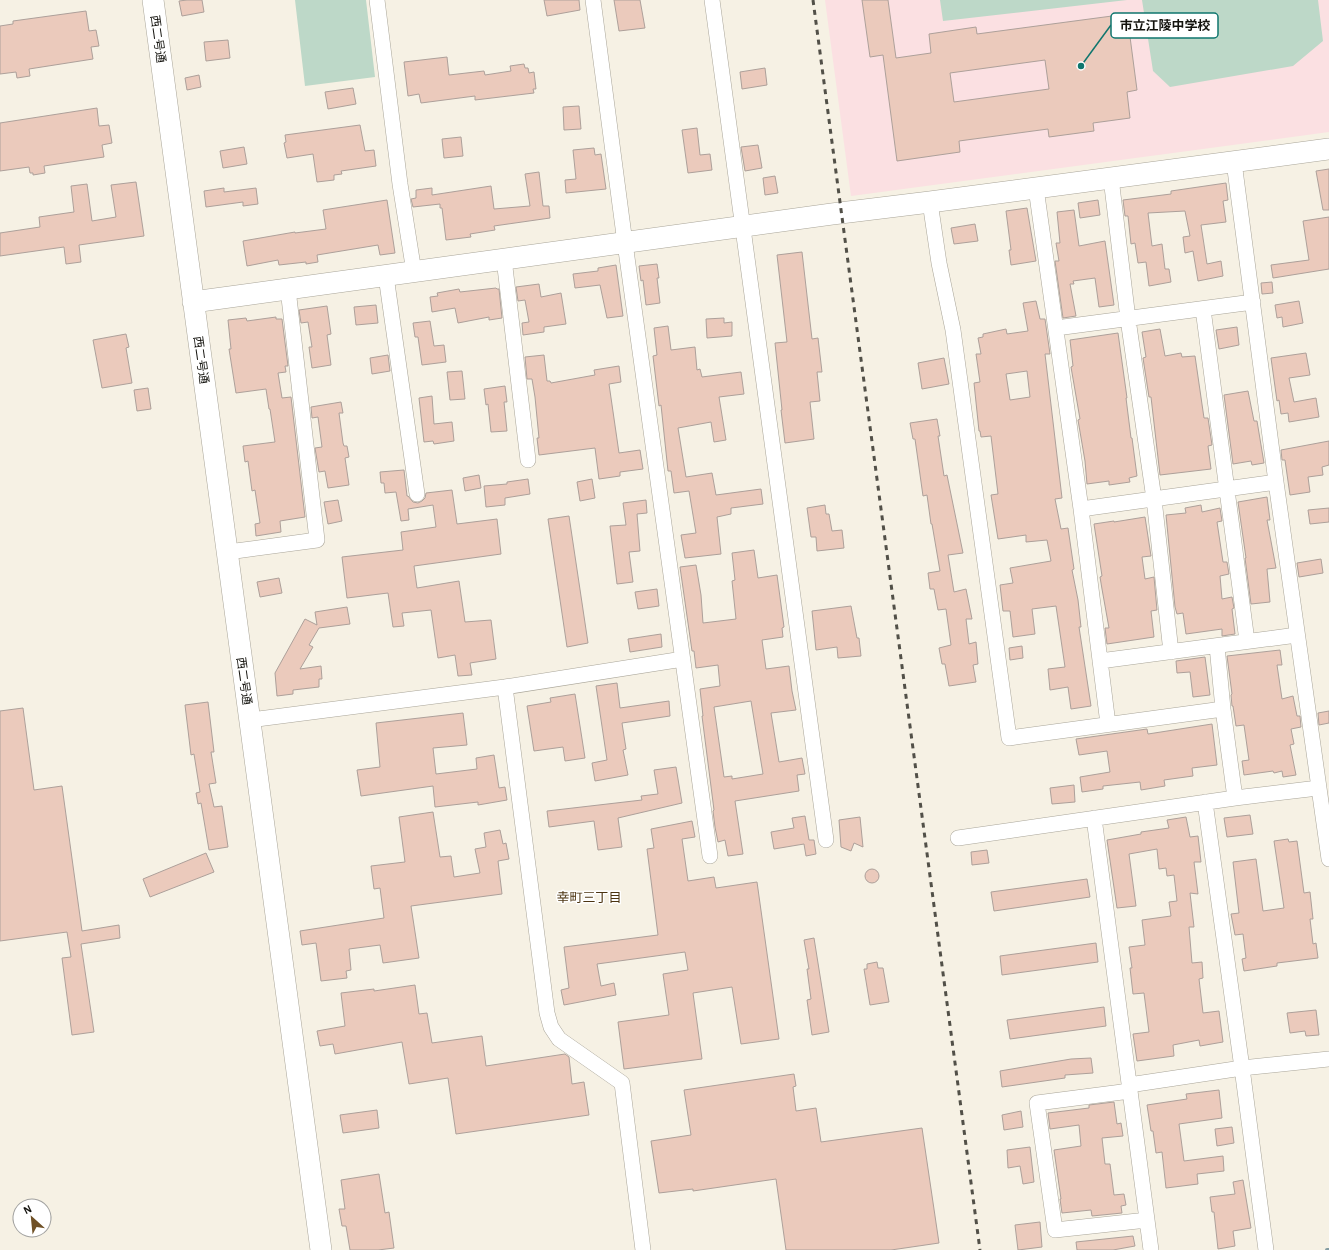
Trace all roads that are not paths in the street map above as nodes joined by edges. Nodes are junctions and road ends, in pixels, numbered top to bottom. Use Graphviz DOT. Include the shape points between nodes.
graph roads {
  1 [pos="153,0"];
  2 [pos="377,0"];
  3 [pos="593,0"];
  4 [pos="712,0"];
  5 [pos="1329,149"];
  6 [pos="1234,162"];
  7 [pos="1110,178"];
  8 [pos="1036,188"];
  9 [pos="930,202"];
  10 [pos="742,227"];
  11 [pos="625,243"];
  12 [pos="504,259"];
  13 [pos="414,272"];
  14 [pos="386,276"];
  15 [pos="288,289"];
  16 [pos="193,302"];
  17 [pos="1254,302"];
  18 [pos="1203,309"];
  19 [pos="1128,319"];
  20 [pos="1056,328"];
  21 [pos="528,460"];
  22 [pos="1276,482"];
  23 [pos="1227,489"];
  24 [pos="417,494"];
  25 [pos="1154,499"];
  26 [pos="1081,509"];
  27 [pos="228,552"];
  28 [pos="1297,635"];
  29 [pos="1248,642"];
  30 [pos="1217,646"];
  31 [pos="1171,652"];
  32 [pos="683,659"];
  33 [pos="1100,661"];
  34 [pos="505,687"];
  35 [pos="1223,709"];
  36 [pos="250,720"];
  37 [pos="1108,724"];
  38 [pos="1321,779"];
  39 [pos="1235,798"];
  40 [pos="1206,802"];
  41 [pos="1094,818"];
  42 [pos="958,838"];
  43 [pos="826,840"];
  44 [pos="710,856"];
  45 [pos="1329,859"];
  46 [pos="1329,1059"];
  47 [pos="1242,1068"];
  48 [pos="1130,1088"];
  49 [pos="1147,1220"];
  50 [pos="321,1250"];
  51 [pos="643,1250"];
  52 [pos="1151,1250"];
  53 [pos="1266,1250"];
  1 -- 16 [label="street, 西二号通"];
  2 -- 13 [label="street" via="400,184"];
  3 -- 11 [label="street"];
  4 -- 10 [label="street"];
  5 -- 6 [label="street"];
  6 -- 7 [label="street"];
  6 -- 17 [label="street"];
  7 -- 8 [label="street"];
  7 -- 19 [label="street"];
  8 -- 9 [label="street"];
  8 -- 20 [label="street"];
  9 -- 10 [label="street"];
  9 -- 37 [label="street" via="953,330 1009,738"];
  10 -- 11 [label="street"];
  10 -- 43 [label="street"];
  11 -- 12 [label="street"];
  11 -- 32 [label="street"];
  12 -- 13 [label="street"];
  12 -- 21 [label="street"];
  13 -- 14 [label="street"];
  14 -- 15 [label="street"];
  14 -- 24 [label="street"];
  15 -- 16 [label="street"];
  15 -- 27 [label="street" via="317,540"];
  16 -- 27 [label="street, 西二号通"];
  17 -- 18 [label="street"];
  17 -- 22 [label="street"];
  18 -- 19 [label="street"];
  18 -- 23 [label="street"];
  19 -- 20 [label="street"];
  19 -- 25 [label="street"];
  20 -- 26 [label="street"];
  22 -- 23 [label="street"];
  22 -- 28 [label="street"];
  23 -- 25 [label="street"];
  23 -- 29 [label="street"];
  25 -- 26 [label="street"];
  25 -- 31 [label="street"];
  26 -- 33 [label="street"];
  27 -- 36 [label="street, 西二号通"];
  28 -- 29 [label="street"];
  28 -- 38 [label="street"];
  29 -- 30 [label="street"];
  30 -- 31 [label="street"];
  30 -- 35 [label="street"];
  31 -- 33 [label="street"];
  32 -- 34 [label="street"];
  32 -- 44 [label="street"];
  33 -- 37 [label="street"];
  34 -- 36 [label="street"];
  34 -- 51 [label="street" via="547,1013 558,1039 622,1083"];
  35 -- 37 [label="street"];
  35 -- 39 [label="street"];
  36 -- 50 [label="street, 西二号通"];
  38 -- 39 [label="street"];
  38 -- 45 [label="street"];
  39 -- 40 [label="street"];
  40 -- 41 [label="street"];
  40 -- 47 [label="street"];
  41 -- 42 [label="street"];
  41 -- 48 [label="street"];
  46 -- 47 [label="street"];
  47 -- 48 [label="street"];
  47 -- 53 [label="street"];
  48 -- 49 [label="street"];
  48 -- 49 [label="street" via="1037,1103 1055,1230"];
  49 -- 52 [label="street"];
}
